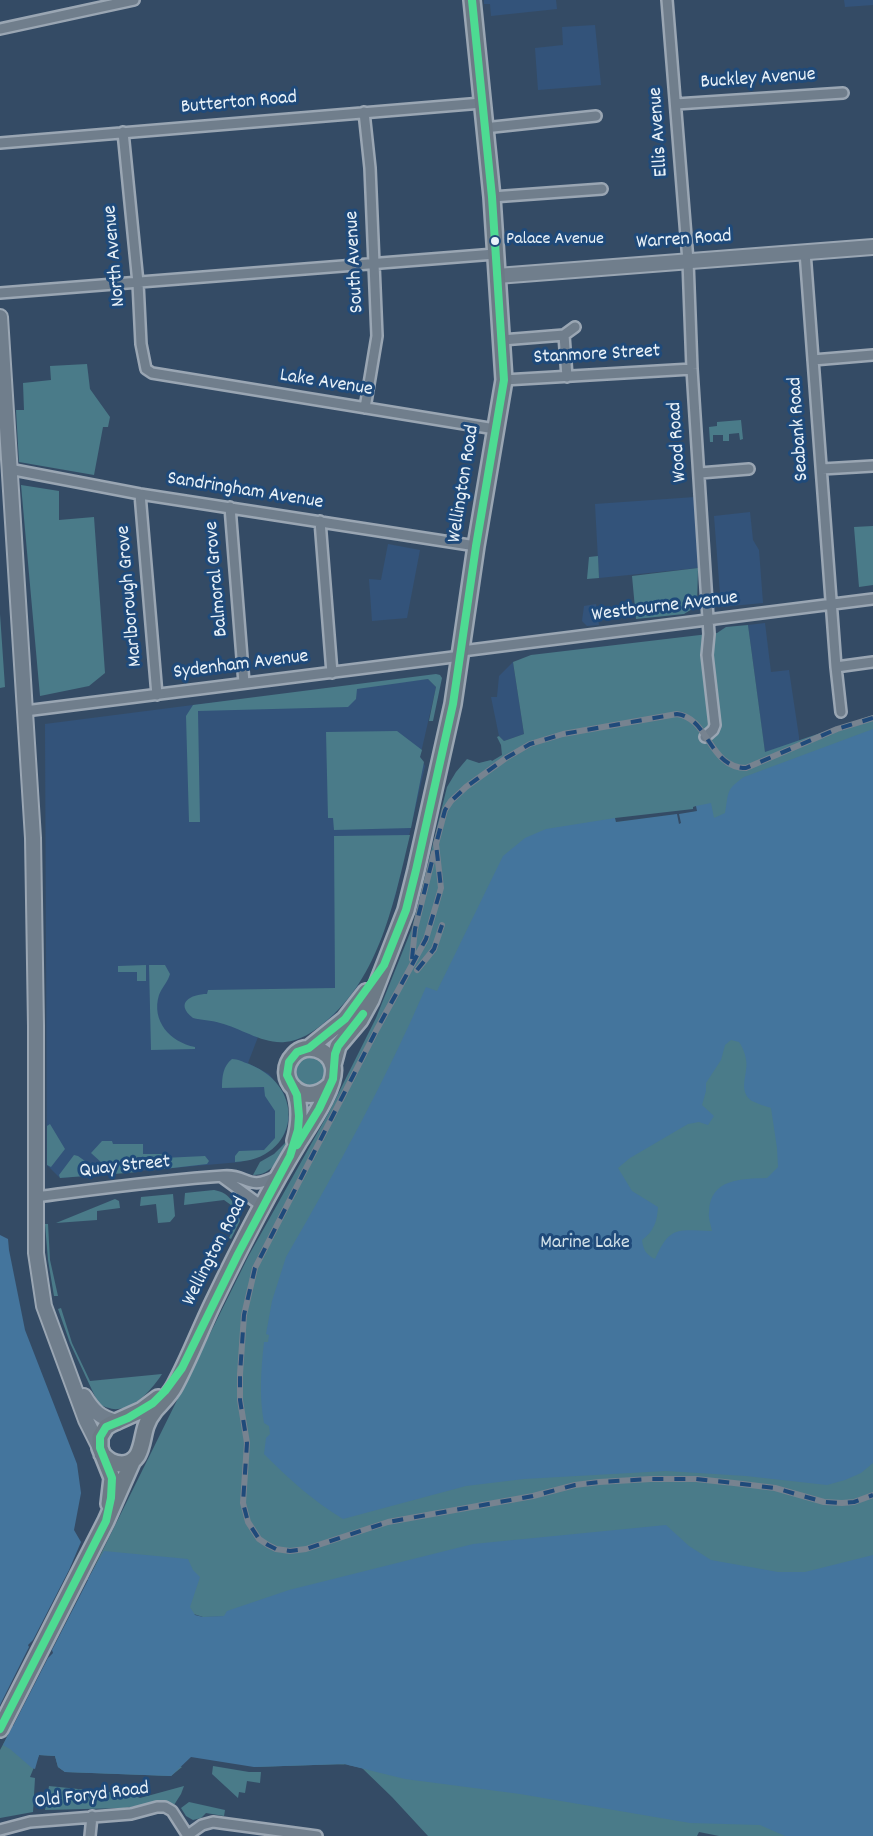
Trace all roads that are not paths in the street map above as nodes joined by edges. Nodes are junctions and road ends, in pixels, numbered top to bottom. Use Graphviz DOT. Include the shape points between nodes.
graph roads {
  1 [pos="134,0"];
  2 [pos="472,0"];
  3 [pos="667,0"];
  4 [pos="0,29"];
  5 [pos="843,93"];
  6 [pos="482,103"];
  7 [pos="676,104"];
  8 [pos="364,112"];
  9 [pos="596,116"];
  10 [pos="484,128"];
  11 [pos="123,132"];
  12 [pos="0,143"];
  13 [pos="602,189"];
  14 [pos="492,197"];
  15 [pos="873,247"];
  16 [pos="805,252"];
  17 [pos="495,254"];
  18 [pos="688,261"];
  19 [pos="374,263"];
  20 [pos="497,276"];
  21 [pos="138,283"];
  22 [pos="0,293"];
  23 [pos="0,317"];
  24 [pos="575,327"];
  25 [pos="564,335"];
  26 [pos="502,340"];
  27 [pos="873,355"];
  28 [pos="813,360"];
  29 [pos="692,369"];
  30 [pos="152,373"];
  31 [pos="567,376"];
  32 [pos="504,380"];
  33 [pos="364,408"];
  34 [pos="495,429"];
  35 [pos="873,466"];
  36 [pos="9,469"];
  37 [pos="749,469"];
  38 [pos="822,469"];
  39 [pos="700,473"];
  40 [pos="140,494"];
  41 [pos="230,507"];
  42 [pos="320,521"];
  43 [pos="476,546"];
  44 [pos="873,599"];
  45 [pos="831,603"];
  46 [pos="707,621"];
  47 [pos="461,654"];
  48 [pos="873,662"];
  49 [pos="836,667"];
  50 [pos="332,673"];
  51 [pos="244,683"];
  52 [pos="157,695"];
  53 [pos="25,711"];
  54 [pos="841,712"];
  55 [pos="705,737"];
  56 [pos="384,965"];
  57 [pos="309,1048"];
  58 [pos="333,1065"];
  59 [pos="329,1086"];
  60 [pos="294,1088"];
  61 [pos="290,1156"];
  62 [pos="281,1174"];
  63 [pos="220,1176"];
  64 [pos="35,1197"];
  65 [pos="263,1207"];
  66 [pos="68,1368"];
  67 [pos="182,1368"];
  68 [pos="118,1422"];
  69 [pos="142,1444"];
  70 [pos="101,1451"];
  71 [pos="133,1460"];
  72 [pos="106,1521"];
  73 [pos="2,1725"];
  74 [pos="92,1816"];
  75 [pos="0,1830"];
  76 [pos="278,1833"];
  77 [pos="188,1835"];
  78 [pos="90,1836"];
  79 [pos="317,1836"];
  1 -- 4 [label="street"];
  2 -- 6 [label="main road, Wellington Road"];
  3 -- 7 [label="street, Ellis Avenue"];
  5 -- 7 [label="street, Buckley Avenue"];
  6 -- 8 [label="street, Butterton Road"];
  6 -- 10 [label="main road, Wellington Road"];
  7 -- 18 [label="street, Ellis Avenue"];
  8 -- 11 [label="street, Butterton Road"];
  8 -- 19 [label="street, South Avenue"];
  9 -- 10 [label="street"];
  10 -- 14 [label="main road, Wellington Road"];
  11 -- 12 [label="street, Butterton Road"];
  11 -- 21 [label="street, North Avenue"];
  13 -- 14 [label="street"];
  14 -- 17 [label="main road, Wellington Road"];
  15 -- 16 [label="main road, Warren Road"];
  16 -- 18 [label="main road, Warren Road"];
  16 -- 28 [label="street, Seabank Road"];
  17 -- 19 [label="street"];
  17 -- 20 [label="main road, Wellington Road"];
  18 -- 20 [label="main road, Warren Road"];
  18 -- 29 [label="street, Wood Road"];
  19 -- 21 [label="street"];
  19 -- 33 [label="street, South Avenue" via="377,336"];
  20 -- 26 [label="main road, Wellington Road"];
  21 -- 22 [label="street"];
  21 -- 30 [label="street, North Avenue" via="143,363"];
  23 -- 36 [label="main road"];
  24 -- 25 [label="street"];
  25 -- 26 [label="street"];
  25 -- 31 [label="street"];
  26 -- 32 [label="main road, Wellington Road"];
  27 -- 28 [label="street"];
  28 -- 38 [label="street, Seabank Road"];
  29 -- 31 [label="street, Stanmore Street"];
  29 -- 39 [label="street, Wood Road"];
  30 -- 33 [label="street, Lake Avenue"];
  31 -- 32 [label="street, Stanmore Street"];
  32 -- 34 [label="main road, Wellington Road"];
  33 -- 34 [label="street, Lake Avenue"];
  34 -- 43 [label="main road, Wellington Road"];
  35 -- 38 [label="street"];
  36 -- 40 [label="street, Sandringham Avenue"];
  36 -- 53 [label="main road"];
  37 -- 39 [label="street"];
  38 -- 45 [label="street, Seabank Road"];
  39 -- 46 [label="street, Wood Road"];
  40 -- 41 [label="street, Sandringham Avenue"];
  40 -- 52 [label="street, Marlborough Grove"];
  41 -- 42 [label="street, Sandringham Avenue"];
  41 -- 51 [label="street, Balmoral Grove"];
  42 -- 43 [label="street, Sandringham Avenue"];
  42 -- 50 [label="street"];
  43 -- 47 [label="main road, Wellington Road"];
  44 -- 45 [label="street, Westbourne Avenue"];
  45 -- 46 [label="street, Westbourne Avenue"];
  45 -- 49 [label="street, Seabank Road"];
  46 -- 47 [label="street, Westbourne Avenue"];
  46 -- 55 [label="street, Wood Road" via="714,725"];
  47 -- 50 [label="street, Sydenham Avenue"];
  47 -- 56 [label="main road, Wellington Road" via="445,746 416,870 406,910"];
  48 -- 49 [label="street"];
  49 -- 54 [label="street, Seabank Road"];
  50 -- 51 [label="street, Sydenham Avenue"];
  51 -- 52 [label="street, Sydenham Avenue"];
  52 -- 53 [label="street, Sydenham Avenue"];
  53 -- 64 [label="main road" via="33,850"];
  56 -- 57 [label="main road, Wellington Road" via="345,1019"];
  56 -- 58 [label="main road, Wellington Road" via="371,1000 338,1046"];
  57 -- 58 [label="main road" via="324,1052"];
  57 -- 60 [label="main road" via="297,1052 289,1062 287,1075"];
  58 -- 59 [label="main road"];
  59 -- 60 [label="main road" via="312,1095"];
  59 -- 61 [label="main road, Wellington Road"];
  60 -- 61 [label="main road, Wellington Road" via="299,1116"];
  61 -- 62 [label="main road, Wellington Road"];
  62 -- 63 [label="street, Quay Street" via="252,1183"];
  62 -- 65 [label="main road, Wellington Road"];
  63 -- 64 [label="street, Quay Street"];
  63 -- 65 [label="street"];
  64 -- 66 [label="main road" via="37,1261 44,1306"];
  65 -- 67 [label="main road, Wellington Road"];
  66 -- 68 [label="main road" via="94,1412"];
  66 -- 70 [label="main road"];
  67 -- 68 [label="main road" via="153,1403"];
  67 -- 69 [label="main road" via="150,1418"];
  68 -- 69 [label="main road" via="132,1425"];
  68 -- 70 [label="main road" via="103,1431"];
  69 -- 71 [label="main road"];
  70 -- 71 [label="main road" via="113,1463"];
  70 -- 72 [label="main road" via="112,1478"];
  71 -- 72 [label="main road"];
  72 -- 73 [label="main road"];
  74 -- 75 [label="street, Old Foryd Road" via="30,1822"];
  74 -- 77 [label="street, Old Foryd Road" via="165,1807"];
  74 -- 78 [label="street"];
  76 -- 77 [label="street, Old Foryd Road" via="213,1822"];
  76 -- 79 [label="street, Old Foryd Road"];
}
